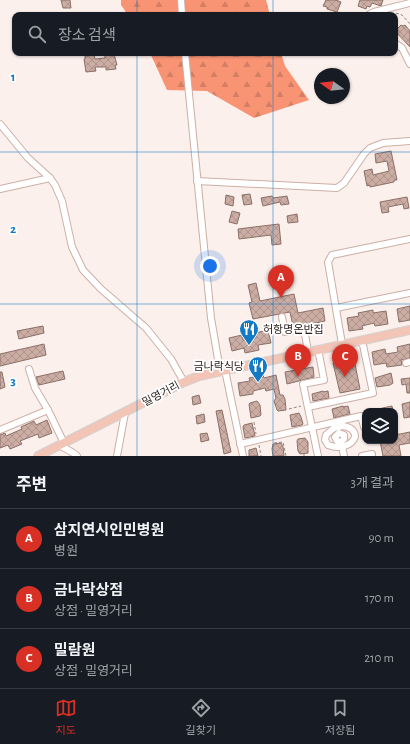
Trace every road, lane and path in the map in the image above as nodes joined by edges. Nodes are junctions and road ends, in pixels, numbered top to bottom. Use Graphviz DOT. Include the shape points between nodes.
graph roads {
  1 [pos="181,0"];
  2 [pos="410,3"];
  3 [pos="386,9"];
  4 [pos="182,12"];
  5 [pos="374,12"];
  6 [pos="394,12"];
  7 [pos="398,14"];
  8 [pos="410,24"];
  9 [pos="398,45"];
  10 [pos="185,56"];
  11 [pos="410,64"];
  12 [pos="0,124"];
  13 [pos="410,141"];
  14 [pos="50,178"];
  15 [pos="197,181"];
  16 [pos="0,189"];
  17 [pos="410,239"];
  18 [pos="410,293"];
  19 [pos="336,308"];
  20 [pos="282,317"];
  21 [pos="410,330"];
  22 [pos="362,340"];
  23 [pos="342,344"];
  24 [pos="318,349"];
  25 [pos="308,352"];
  26 [pos="29,369"];
  27 [pos="225,370"];
  28 [pos="184,382"];
  29 [pos="307,406"];
  30 [pos="289,408"];
  31 [pos="48,410"];
  32 [pos="125,413"];
  33 [pos="362,420"];
  34 [pos="312,427"];
  35 [pos="338,427"];
  36 [pos="0,430"];
  37 [pos="274,443"];
  38 [pos="62,444"];
  39 [pos="240,444"];
  40 [pos="341,444"];
  41 [pos="372,454"];
  42 [pos="38,456"];
  43 [pos="77,456"];
  44 [pos="117,456"];
  45 [pos="243,456"];
  46 [pos="286,456"];
  47 [pos="318,456"];
  48 [pos="344,456"];
  49 [pos="362,456"];
  1 -- 4 [label="street"];
  2 -- 3 [label="street"];
  3 -- 5 [label="street"];
  3 -- 6 [label="path"];
  7 -- 8 [label="path"];
  9 -- 11 [label="street"];
  10 -- 15 [label="street"];
  12 -- 14 [label="street" via="28,158"];
  13 -- 15 [label="street" via="370,148 344,183 337,188"];
  14 -- 16 [label="street"];
  14 -- 28 [label="street" via="62,201 72,248 83,270 146,328 172,359"];
  15 -- 27 [label="street" via="211,318 218,360"];
  17 -- 19 [label="street" via="332,255 328,262"];
  18 -- 19 [label="street"];
  19 -- 23 [label="street"];
  20 -- 25 [label="street" via="285,332 304,328"];
  21 -- 22 [label="main road, 밀영거리"];
  22 -- 23 [label="main road, 밀영거리"];
  22 -- 29 [label="street" via="373,393"];
  23 -- 24 [label="main road, 밀영거리"];
  24 -- 25 [label="main road, 밀영거리"];
  24 -- 29 [label="street" via="324,380 303,384"];
  25 -- 27 [label="main road, 밀영거리"];
  26 -- 31 [label="street" via="35,388"];
  27 -- 28 [label="main road, 밀영거리"];
  27 -- 39 [label="street"];
  28 -- 32 [label="main road, 밀영거리"];
  29 -- 30 [label="path"];
  29 -- 34 [label="street"];
  31 -- 36 [label="street"];
  31 -- 38 [label="street"];
  32 -- 38 [label="main road, 밀영거리"];
  32 -- 44 [label="street"];
  33 -- 35 [label="street" via="361,416"];
  34 -- 35 [label="street"];
  34 -- 39 [label="street"];
  34 -- 47 [label="street"];
  35 -- 40 [label="street" via="344,438"];
  35 -- 40 [label="street" via="326,435 326,443 331,446"];
  35 -- 40 [label="street" via="350,428 355,434 352,441"];
  37 -- 46 [label="path" via="283,442"];
  38 -- 42 [label="main road, 밀영거리"];
  38 -- 43 [label="street" via="66,450"];
  39 -- 45 [label="street"];
  40 -- 48 [label="street"];
  41 -- 49 [label="street"];
}
